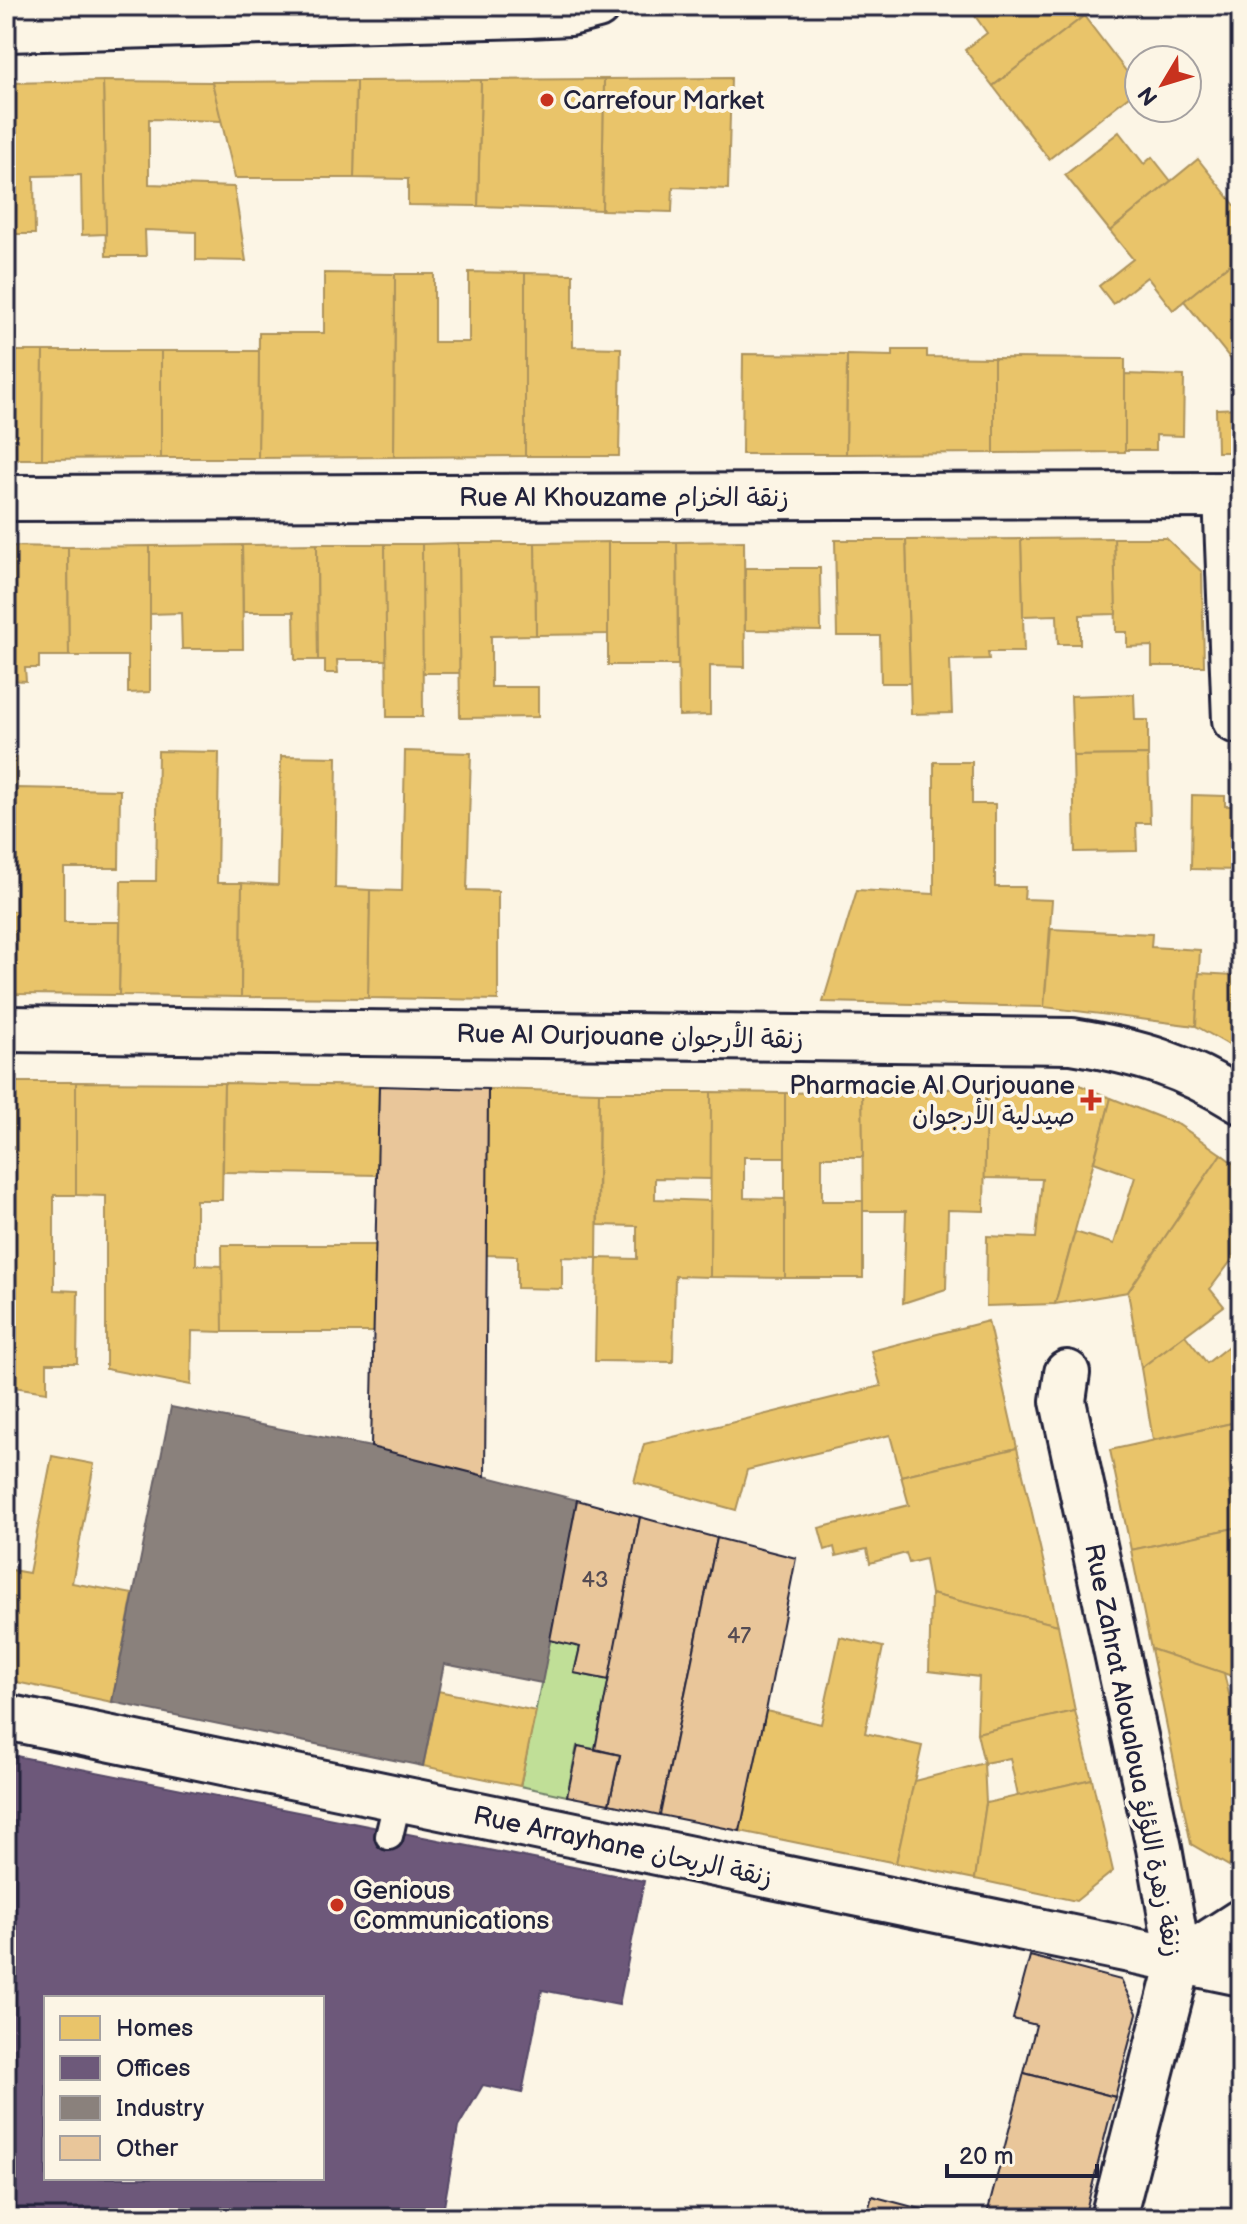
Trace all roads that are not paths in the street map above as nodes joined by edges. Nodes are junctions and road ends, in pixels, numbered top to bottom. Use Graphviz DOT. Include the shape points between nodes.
graph roads {
  1 [pos="597,6"];
  2 [pos="163,16"];
  3 [pos="6,29"];
  4 [pos="1234,495"];
  5 [pos="6,498"];
  6 [pos="1235,720"];
  7 [pos="6,1029"];
  8 [pos="1241,1101"];
  9 [pos="1067,1373"];
  10 [pos="6,1717"];
  11 [pos="1241,1922"];
  12 [pos="1179,1962"];
  13 [pos="1241,1973"];
  14 [pos="1113,2218"];
  1 -- 2 [label="street" via="542,15"];
  2 -- 3 [label="street"];
  4 -- 5 [label="street, Rue Al Khouzame زنقة الخزام"];
  4 -- 6 [label="street"];
  7 -- 8 [label="street, Rue Al Ourjouane زنقة الأرجوان" via="1072,1041 1169,1063"];
  9 -- 12 [label="street, Rue Zahrat Aloualoua زنقة زهرة اللؤلؤ" via="1063,1401"];
  10 -- 12 [label="street, Rue Arrayhane زنقة الريحان" via="393,1817"];
  11 -- 12 [label="street"];
  12 -- 13 [label="street, Rue Arrayhane زنقة الريحان"];
  12 -- 14 [label="street, Rue Zahrat Aloualoua زنقة زهرة اللؤلؤ"];
}
